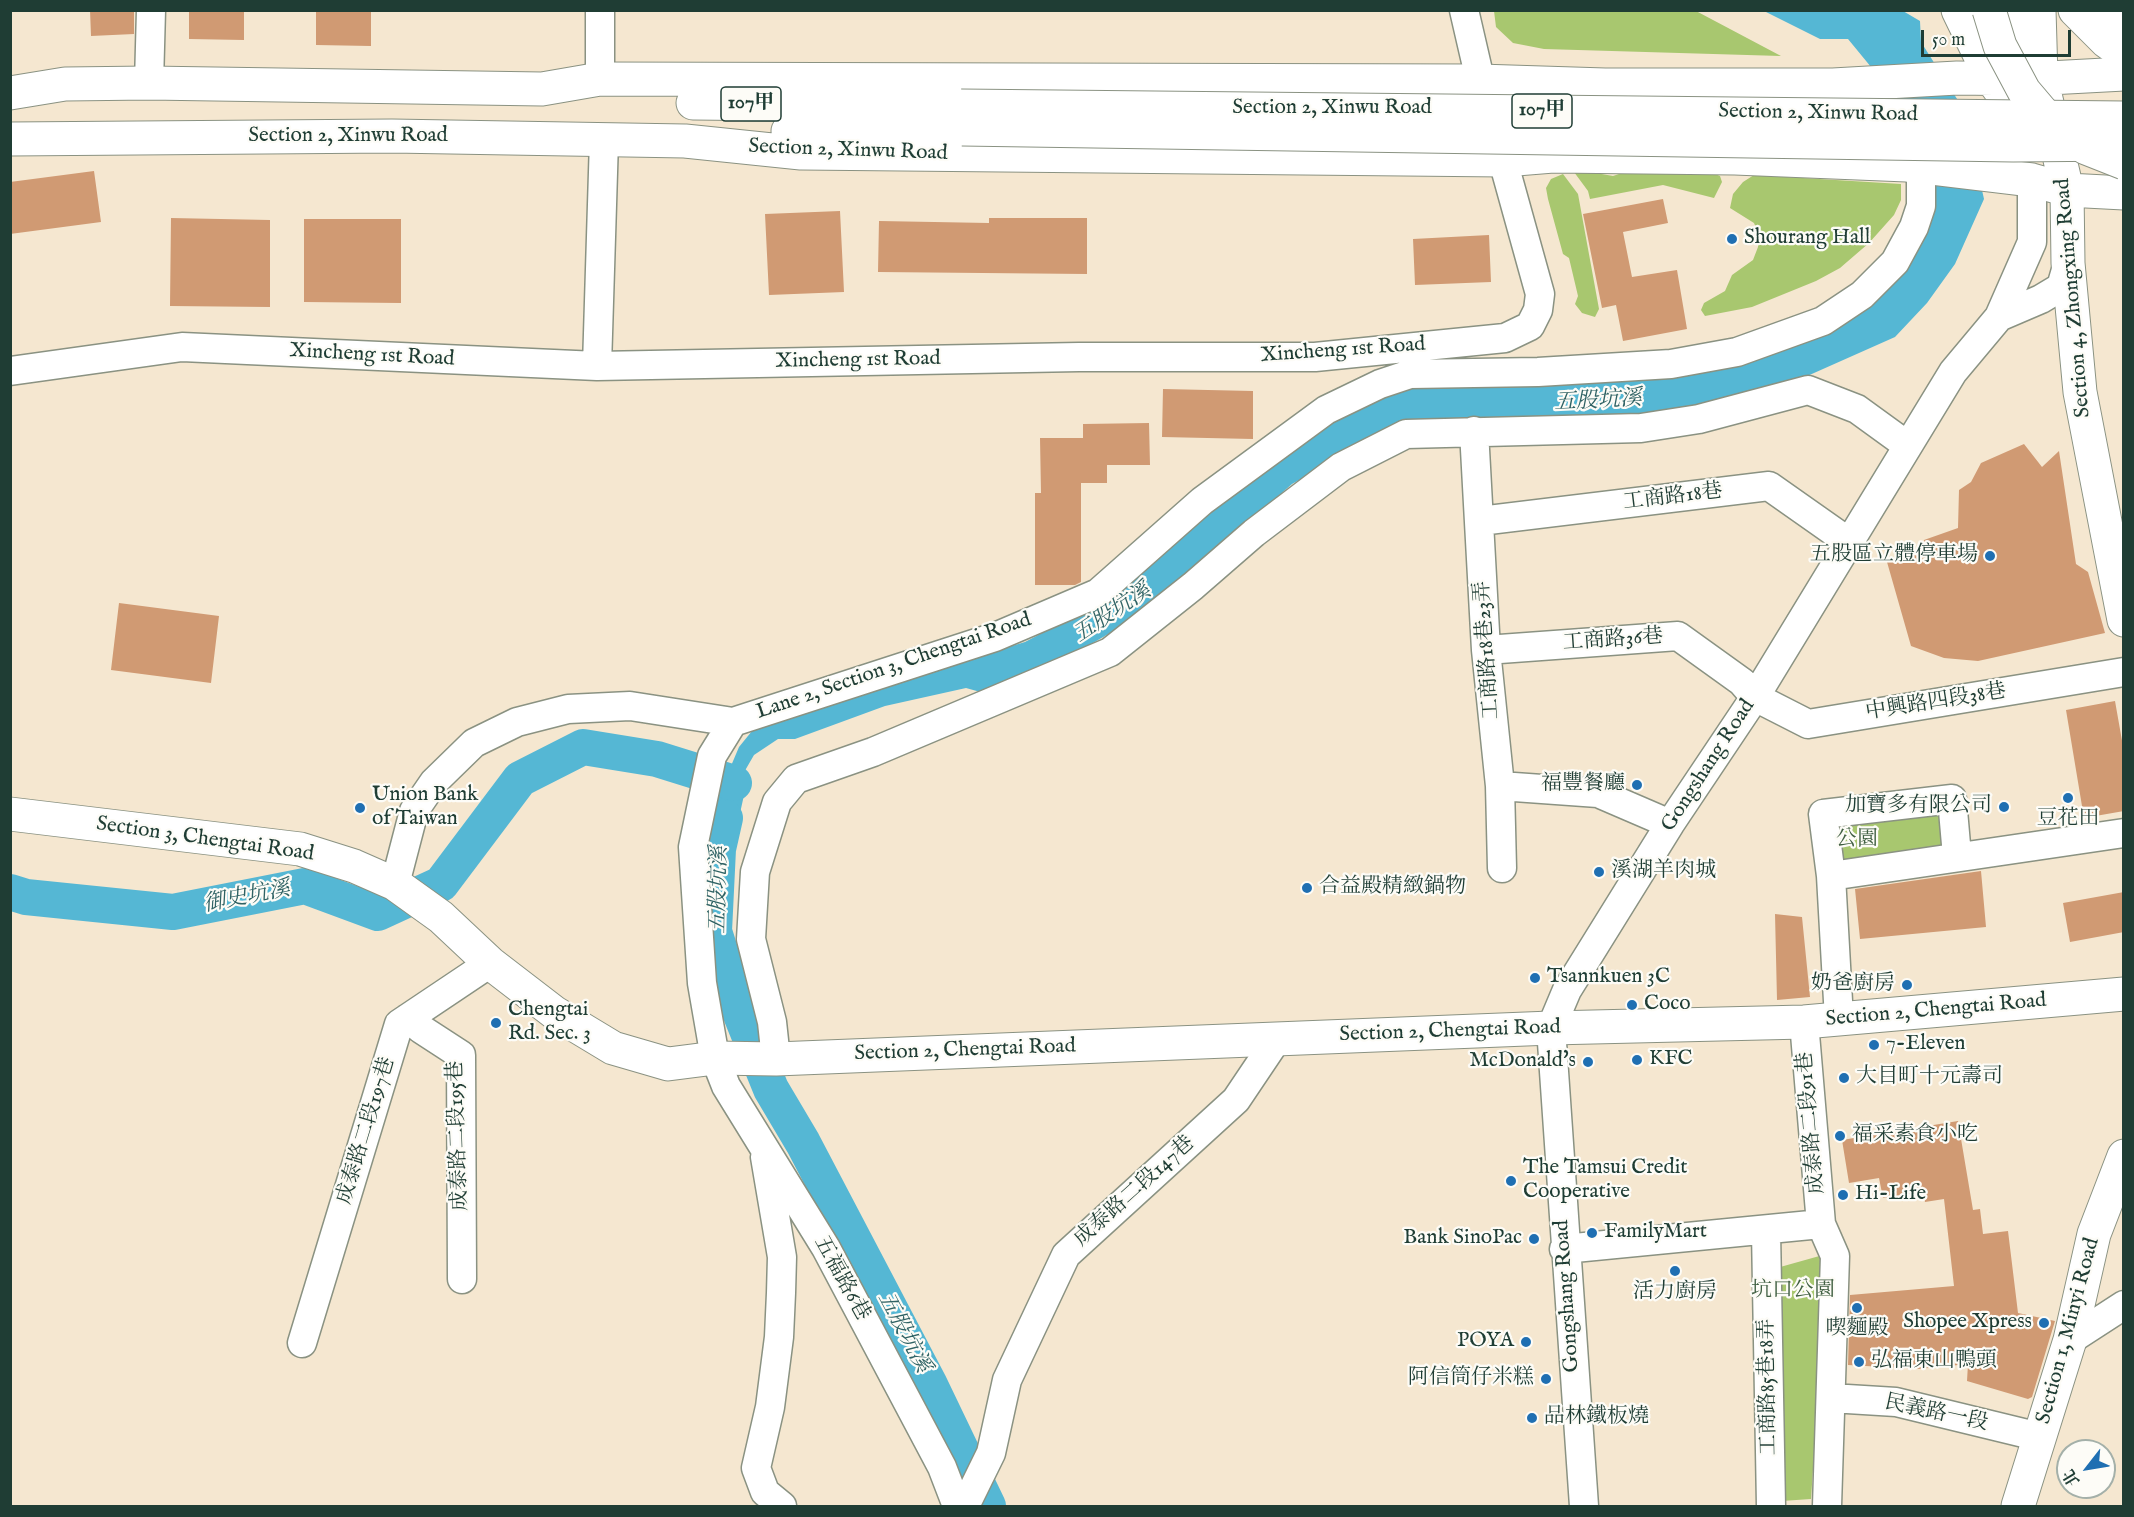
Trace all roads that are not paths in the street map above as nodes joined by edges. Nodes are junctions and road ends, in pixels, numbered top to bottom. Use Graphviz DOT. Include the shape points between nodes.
graph roads {
  1 [pos="151,10"];
  2 [pos="600,10"];
  3 [pos="1464,10"];
  4 [pos="1958,10"];
  5 [pos="1989,10"];
  6 [pos="2009,10"];
  7 [pos="2039,10"];
  8 [pos="2075,10"];
  9 [pos="2112,10"];
  10 [pos="2124,21"];
  11 [pos="2124,54"];
  12 [pos="2124,74"];
  13 [pos="2041,77"];
  14 [pos="1991,78"];
  15 [pos="10,79"];
  16 [pos="600,80"];
  17 [pos="1479,81"];
  18 [pos="149,83"];
  19 [pos="65,84"];
  20 [pos="1605,85"];
  21 [pos="1713,85"];
  22 [pos="542,89"];
  23 [pos="10,93"];
  24 [pos="2021,110"];
  25 [pos="962,118"];
  26 [pos="2124,118"];
  27 [pos="10,139"];
  28 [pos="604,140"];
  29 [pos="685,141"];
  30 [pos="2124,144"];
  31 [pos="1602,156"];
  32 [pos="1716,158"];
  33 [pos="1504,160"];
  34 [pos="2124,163"];
  35 [pos="1921,167"];
  36 [pos="2032,180"];
  37 [pos="2067,190"];
  38 [pos="2124,193"];
  39 [pos="2068,263"];
  40 [pos="1999,317"];
  41 [pos="597,366"];
  42 [pos="10,370"];
  43 [pos="1474,431"];
  44 [pos="1908,446"];
  45 [pos="1480,521"];
  46 [pos="2113,521"];
  47 [pos="1850,543"];
  48 [pos="2123,614"];
  49 [pos="1486,650"];
  50 [pos="2124,672"];
  51 [pos="1755,697"];
  52 [pos="733,722"];
  53 [pos="1500,786"];
  54 [pos="10,814"];
  55 [pos="1671,824"];
  56 [pos="2124,833"];
  57 [pos="1958,856"];
  58 [pos="1502,868"];
  59 [pos="1831,876"];
  60 [pos="395,885"];
  61 [pos="490,963"];
  62 [pos="2124,994"];
  63 [pos="408,1018"];
  64 [pos="1839,1019"];
  65 [pos="1804,1022"];
  66 [pos="1551,1028"];
  67 [pos="1276,1039"];
  68 [pos="721,1058"];
  69 [pos="776,1059"];
  70 [pos="765,1149"];
  71 [pos="2124,1156"];
  72 [pos="1821,1224"];
  73 [pos="1766,1231"];
  74 [pos="1564,1249"];
  75 [pos="462,1279"];
  76 [pos="2124,1305"];
  77 [pos="2070,1340"];
  78 [pos="302,1343"];
  79 [pos="1831,1398"];
  80 [pos="2040,1437"];
  81 [pos="782,1506"];
  82 [pos="962,1506"];
  83 [pos="1584,1506"];
  84 [pos="1771,1506"];
  85 [pos="1827,1506"];
  86 [pos="2018,1506"];
  1 -- 18 [label="street"];
  2 -- 16 [label="street"];
  3 -- 17 [label="street, Xincheng 1st Road"];
  4 -- 14 [label="main road"];
  5 -- 34 [label="main road, bridge" via="2000,46 2024,91 2052,124 2086,148"];
  6 -- 13 [label="main road"];
  7 -- 13 [label="main road"];
  8 -- 11 [label="main road"];
  9 -- 10 [label="main road"];
  12 -- 13 [label="main road, Section 2, Xinwu Road / 107甲"];
  13 -- 14 [label="main road, Section 2, Xinwu Road / 107甲"];
  13 -- 24 [label="main road"];
  13 -- 37 [label="main road, Section 4, Zhongxing Road"];
  14 -- 21 [label="main road, Section 2, Xinwu Road / 107甲" via="1833,86"];
  14 -- 24 [label="main road"];
  15 -- 19 [label="street"];
  16 -- 17 [label="main road, Section 2, Xinwu Road / 107甲"];
  16 -- 22 [label="main road, Section 2, Xinwu Road / 107甲"];
  17 -- 20 [label="main road, Section 2, Xinwu Road / 107甲"];
  17 -- 33 [label="street, Xincheng 1st Road"];
  18 -- 19 [label="main road, Section 2, Xinwu Road / 107甲"];
  18 -- 22 [label="main road, Section 2, Xinwu Road / 107甲"];
  19 -- 23 [label="main road, Section 2, Xinwu Road / 107甲"];
  20 -- 21 [label="main road, Section 2, Xinwu Road / 107甲"];
  20 -- 31 [label="main road" via="1652,108 1659,126 1652,142 1640,150"];
  21 -- 32 [label="main road" via="1694,101 1691,133 1700,148"];
  22 -- 25 [label="main road, Section 2, Xinwu Road / 107甲" via="592,101"];
  24 -- 36 [label="main road, Section 4, Zhongxing Road"];
  25 -- 26 [label="main road, Section 2, Xinwu Road / 107甲, bridge"];
  25 -- 29 [label="main road, Section 2, Xinwu Road / 107甲" via="757,131"];
  25 -- 30 [label="main road, Section 2, Xinwu Road / 107甲, bridge" via="2013,145"];
  27 -- 28 [label="main road, Section 2, Xinwu Road / 107甲" via="392,136"];
  28 -- 29 [label="main road, Section 2, Xinwu Road / 107甲"];
  28 -- 41 [label="street"];
  29 -- 33 [label="main road, Section 2, Xinwu Road / 107甲" via="801,153"];
  31 -- 32 [label="main road, Section 2, Xinwu Road / 107甲"];
  31 -- 33 [label="main road, Section 2, Xinwu Road / 107甲"];
  32 -- 35 [label="main road, Section 2, Xinwu Road / 107甲"];
  33 -- 41 [label="street, Xincheng 1st Road" via="1540,294 1530,326 1505,338 1315,357"];
  35 -- 36 [label="main road, Section 2, Xinwu Road / 107甲"];
  35 -- 52 [label="street, Lane 2, Section 3, Chengtai Road" via="1921,206 1894,262 1862,295 1822,321 1737,352 1671,364 1410,374 1380,384 1326,410 1251,464 1202,501 1098,593 994,637"];
  36 -- 37 [label="main road, Section 2, Xinwu Road / 107甲"];
  36 -- 40 [label="street, Gongshang Road" via="2032,242"];
  37 -- 38 [label="main road, Section 2, Xinwu Road / 107甲"];
  37 -- 39 [label="main road, Section 4, Zhongxing Road"];
  39 -- 40 [label="street, Gongshang Road" via="2061,287"];
  39 -- 46 [label="main road, Section 4, Zhongxing Road" via="2080,392"];
  40 -- 44 [label="street, Gongshang Road" via="1953,372"];
  41 -- 42 [label="street, Xincheng 1st Road" via="182,347"];
  43 -- 44 [label="street" via="1641,428 1699,419 1808,390 1857,409"];
  43 -- 45 [label="street, 工商路18巷23弄"];
  43 -- 69 [label="street" via="1406,434 1341,467 1110,652 873,752 796,779 777,802 755,872 751,939 772,1022"];
  44 -- 47 [label="street, Gongshang Road"];
  45 -- 47 [label="street, 工商路18巷" via="1769,486"];
  45 -- 49 [label="street, 工商路18巷23弄"];
  46 -- 48 [label="main road, Section 4, Zhongxing Road"];
  47 -- 51 [label="street, Gongshang Road"];
  49 -- 51 [label="street, 工商路36巷" via="1677,636 1742,682"];
  49 -- 53 [label="street, 工商路18巷23弄"];
  50 -- 51 [label="street, 中興路四段38巷" via="1808,724"];
  51 -- 55 [label="street, Gongshang Road"];
  52 -- 60 [label="street, Lane 2, Section 3, Chengtai Road" via="630,706 568,709 506,727 474,743 434,782 414,811"];
  52 -- 68 [label="street, 五福路6巷" via="712,756 693,847 702,983"];
  53 -- 55 [label="street" via="1598,793"];
  53 -- 58 [label="street, 工商路18巷23弄"];
  54 -- 60 [label="main road, Section 3, Chengtai Road" via="300,849 354,866"];
  55 -- 66 [label="street, Gongshang Road" via="1567,990"];
  56 -- 57 [label="street"];
  57 -- 59 [label="street"];
  57 -- 59 [label="street" via="1952,799 1823,814"];
  59 -- 64 [label="street"];
  60 -- 61 [label="main road, Section 3, Chengtai Road" via="441,917"];
  61 -- 63 [label="street, 成泰路二段197巷"];
  61 -- 68 [label="main road" via="555,1013 613,1048 668,1064"];
  62 -- 64 [label="main road, Section 2, Chengtai Road"];
  63 -- 75 [label="street, 成泰路二段195巷" via="460,1055"];
  63 -- 78 [label="street, 成泰路二段197巷" via="399,1024"];
  64 -- 65 [label="main road, Section 2, Chengtai Road"];
  65 -- 66 [label="main road, Section 2, Chengtai Road"];
  65 -- 72 [label="street, 成泰路二段91巷"];
  66 -- 67 [label="main road, Section 2, Chengtai Road"];
  66 -- 74 [label="street, Gongshang Road"];
  67 -- 69 [label="main road, Section 2, Chengtai Road"];
  67 -- 82 [label="street, 成泰路二段147巷" via="1236,1101 1066,1255 1006,1380 991,1453"];
  68 -- 69 [label="main road, Section 2, Chengtai Road"];
  68 -- 70 [label="street, 五福路6巷" via="726,1086"];
  70 -- 81 [label="street" via="782,1257 781,1293 770,1407 756,1468 765,1492"];
  70 -- 82 [label="street, 五福路6巷" via="825,1248"];
  71 -- 77 [label="main road, Section 1, Minyi Road" via="2094,1234"];
  72 -- 73 [label="street"];
  72 -- 79 [label="street, 成泰路二段91巷" via="1835,1256"];
  73 -- 74 [label="street"];
  73 -- 84 [label="street, 工商路85巷18弄"];
  74 -- 83 [label="street, Gongshang Road"];
  76 -- 77 [label="street"];
  77 -- 80 [label="main road, Section 1, Minyi Road"];
  79 -- 80 [label="street, 民義路一段" via="1896,1402"];
  79 -- 85 [label="street, 成泰路二段91巷"];
  80 -- 86 [label="main road, Section 1, Minyi Road"];
}
